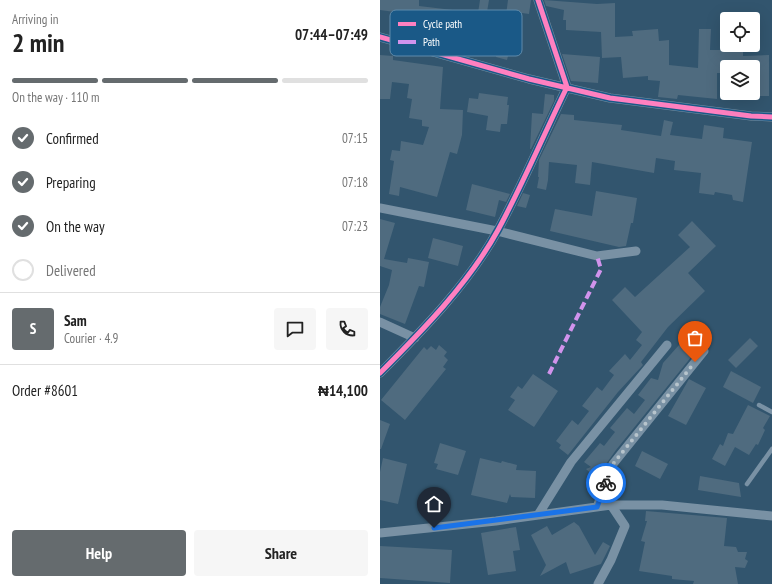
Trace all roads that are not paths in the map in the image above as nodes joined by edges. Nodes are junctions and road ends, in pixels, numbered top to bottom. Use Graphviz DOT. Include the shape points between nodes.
graph roads {
  1 [pos="538,0"];
  2 [pos="380,37"];
  3 [pos="390,40"];
  4 [pos="447,56"];
  5 [pos="567,87"];
  6 [pos="772,116"];
  7 [pos="380,208"];
  8 [pos="498,231"];
  9 [pos="636,251"];
  10 [pos="380,322"];
  11 [pos="415,338"];
  12 [pos="667,345"];
  13 [pos="704,351"];
  14 [pos="380,373"];
  15 [pos="759,405"];
  16 [pos="772,412"];
  17 [pos="772,449"];
  18 [pos="747,484"];
  19 [pos="611,505"];
  20 [pos="597,507"];
  21 [pos="538,515"];
  22 [pos="772,516"];
  23 [pos="380,533"];
  24 [pos="598,584"];
  1 -- 5 [label="street"];
  2 -- 3 [label="street"];
  4 -- 5 [label="street"];
  5 -- 6 [label="street" via="610,98 751,116"];
  5 -- 8 [label="street"];
  7 -- 8 [label="street"];
  8 -- 9 [label="street" via="597,256"];
  8 -- 11 [label="street" via="460,287"];
  10 -- 11 [label="street"];
  11 -- 14 [label="street"];
  12 -- 21 [label="street" via="571,462"];
  13 -- 20 [label="street" via="613,464"];
  15 -- 16 [label="lane"];
  17 -- 18 [label="lane"];
  19 -- 20 [label="street"];
  19 -- 22 [label="street" via="662,504"];
  19 -- 24 [label="street" via="625,526"];
  20 -- 21 [label="street"];
  21 -- 23 [label="street"];
}
